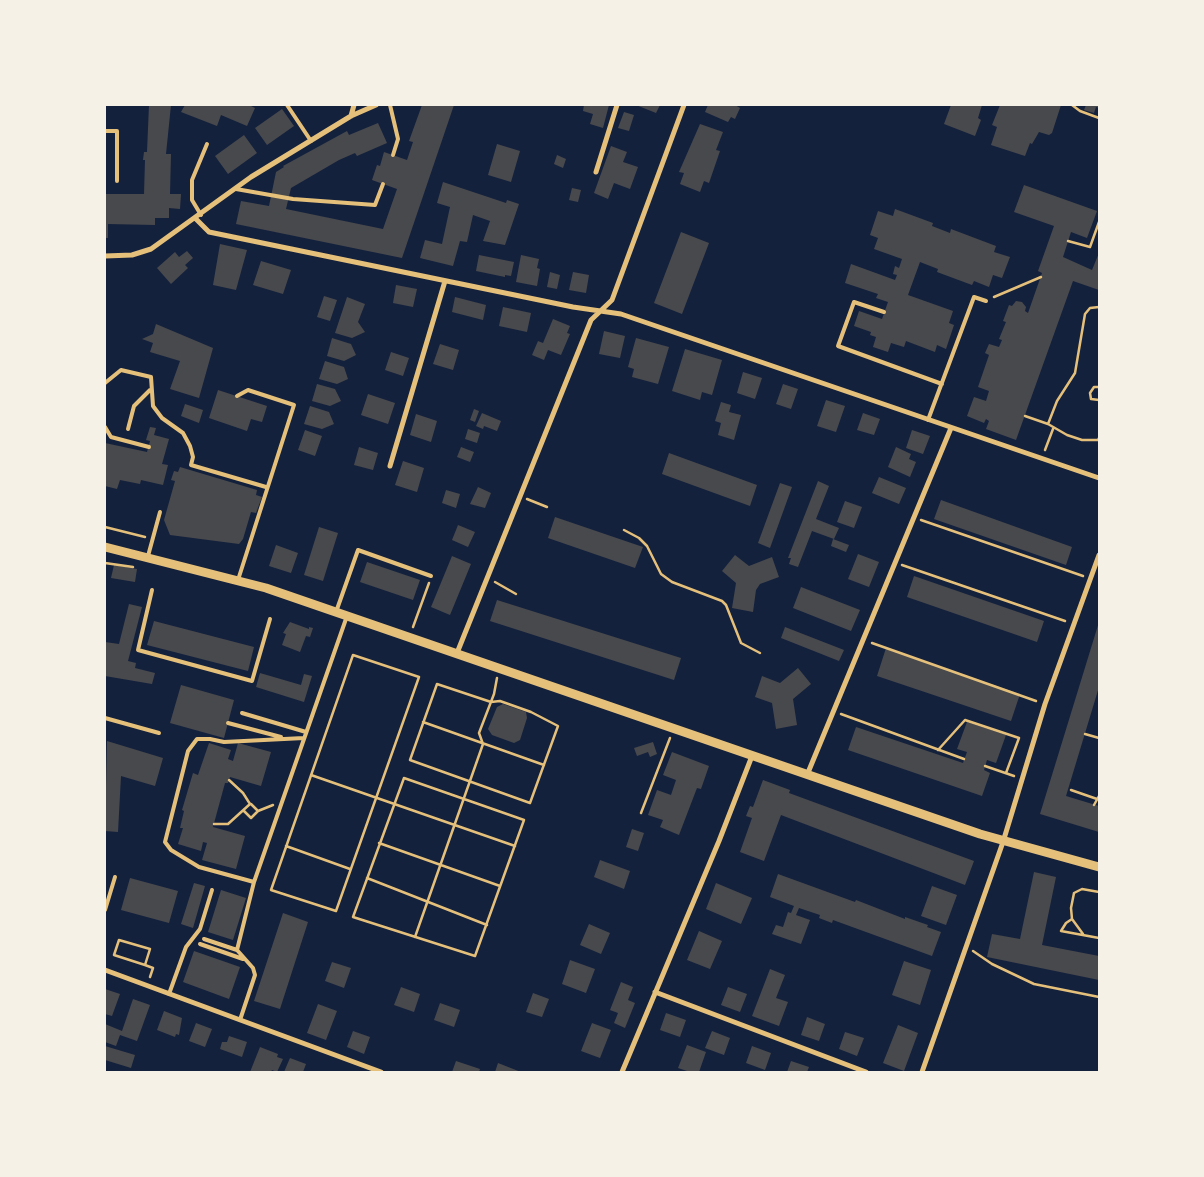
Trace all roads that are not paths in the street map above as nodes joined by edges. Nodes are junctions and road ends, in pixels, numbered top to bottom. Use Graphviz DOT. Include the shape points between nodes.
graph roads {
  1 [pos="287,105"];
  2 [pos="354,105"];
  3 [pos="376,105"];
  4 [pos="390,105"];
  5 [pos="617,105"];
  6 [pos="684,105"];
  7 [pos="351,116"];
  8 [pos="105,131"];
  9 [pos="310,141"];
  10 [pos="207,144"];
  11 [pos="393,155"];
  12 [pos="596,172"];
  13 [pos="117,181"];
  14 [pos="383,184"];
  15 [pos="236,189"];
  16 [pos="201,215"];
  17 [pos="196,219"];
  18 [pos="105,256"];
  19 [pos="444,281"];
  20 [pos="986,301"];
  21 [pos="601,311"];
  22 [pos="884,312"];
  23 [pos="105,383"];
  24 [pos="942,384"];
  25 [pos="150,390"];
  26 [pos="237,396"];
  27 [pos="928,420"];
  28 [pos="105,427"];
  29 [pos="951,428"];
  30 [pos="128,429"];
  31 [pos="149,447"];
  32 [pos="390,466"];
  33 [pos="1099,478"];
  34 [pos="266,487"];
  35 [pos="160,512"];
  36 [pos="105,547"];
  37 [pos="1099,554"];
  38 [pos="148,556"];
  39 [pos="431,576"];
  40 [pos="238,580"];
  41 [pos="152,590"];
  42 [pos="336,612"];
  43 [pos="347,616"];
  44 [pos="270,619"];
  45 [pos="457,654"];
  46 [pos="242,713"];
  47 [pos="105,718"];
  48 [pos="228,723"];
  49 [pos="306,732"];
  50 [pos="159,733"];
  51 [pos="304,738"];
  52 [pos="286,739"];
  53 [pos="752,756"];
  54 [pos="807,775"];
  55 [pos="1003,842"];
  56 [pos="1099,867"];
  57 [pos="114,878"];
  58 [pos="254,882"];
  59 [pos="212,890"];
  60 [pos="105,910"];
  61 [pos="204,939"];
  62 [pos="200,944"];
  63 [pos="237,950"];
  64 [pos="245,959"];
  65 [pos="105,970"];
  66 [pos="655,992"];
  67 [pos="169,994"];
  68 [pos="240,1020"];
  69 [pos="381,1072"];
  70 [pos="622,1072"];
  71 [pos="866,1072"];
  72 [pos="922,1072"];
  1 -- 9 [label="lane"];
  2 -- 7 [label="street"];
  3 -- 7 [label="street"];
  4 -- 11 [label="lane" via="398,139"];
  5 -- 12 [label="street"];
  6 -- 21 [label="street" via="612,300"];
  7 -- 9 [label="street"];
  8 -- 13 [label="lane" via="118,131"];
  9 -- 15 [label="street"];
  10 -- 16 [label="lane" via="192,180 192,200"];
  14 -- 15 [label="lane" via="375,205 293,199"];
  15 -- 16 [label="street"];
  16 -- 17 [label="street"];
  17 -- 18 [label="street" via="151,249 132,255"];
  17 -- 19 [label="street" via="210,232"];
  19 -- 21 [label="street"];
  19 -- 32 [label="street"];
  20 -- 24 [label="lane" via="974,296"];
  21 -- 27 [label="street" via="621,314"];
  21 -- 45 [label="street" via="591,320"];
  22 -- 24 [label="lane" via="854,302 838,346"];
  23 -- 25 [label="lane" via="121,370 150,377"];
  24 -- 27 [label="lane"];
  25 -- 30 [label="lane" via="134,406"];
  25 -- 34 [label="lane" via="154,406 162,418 183,433 193,457 191,465"];
  26 -- 34 [label="lane" via="248,390 294,405"];
  27 -- 29 [label="street"];
  28 -- 31 [label="lane" via="112,437"];
  29 -- 33 [label="street"];
  29 -- 54 [label="street"];
  34 -- 40 [label="lane"];
  35 -- 38 [label="lane"];
  36 -- 38 [label="street"];
  37 -- 55 [label="street" via="1045,704"];
  38 -- 40 [label="street"];
  39 -- 42 [label="lane" via="358,550"];
  40 -- 42 [label="street"];
  41 -- 44 [label="lane" via="138,650 252,681"];
  42 -- 43 [label="street"];
  43 -- 45 [label="street"];
  43 -- 49 [label="lane"];
  45 -- 53 [label="street"];
  46 -- 49 [label="lane"];
  47 -- 50 [label="lane"];
  48 -- 52 [label="lane"];
  49 -- 51 [label="lane"];
  51 -- 52 [label="lane"];
  51 -- 58 [label="lane"];
  52 -- 58 [label="lane" via="224,742 197,739 188,751 166,842 170,850 199,867"];
  53 -- 54 [label="street"];
  53 -- 66 [label="street"];
  54 -- 55 [label="street"];
  55 -- 56 [label="street"];
  55 -- 72 [label="street"];
  57 -- 60 [label="lane"];
  58 -- 63 [label="lane"];
  59 -- 67 [label="lane" via="200,929 186,947"];
  61 -- 63 [label="lane"];
  62 -- 64 [label="lane"];
  63 -- 64 [label="lane"];
  64 -- 68 [label="lane" via="255,975"];
  65 -- 67 [label="street"];
  66 -- 70 [label="street"];
  66 -- 71 [label="street"];
  67 -- 68 [label="street"];
  68 -- 69 [label="street"];
}
